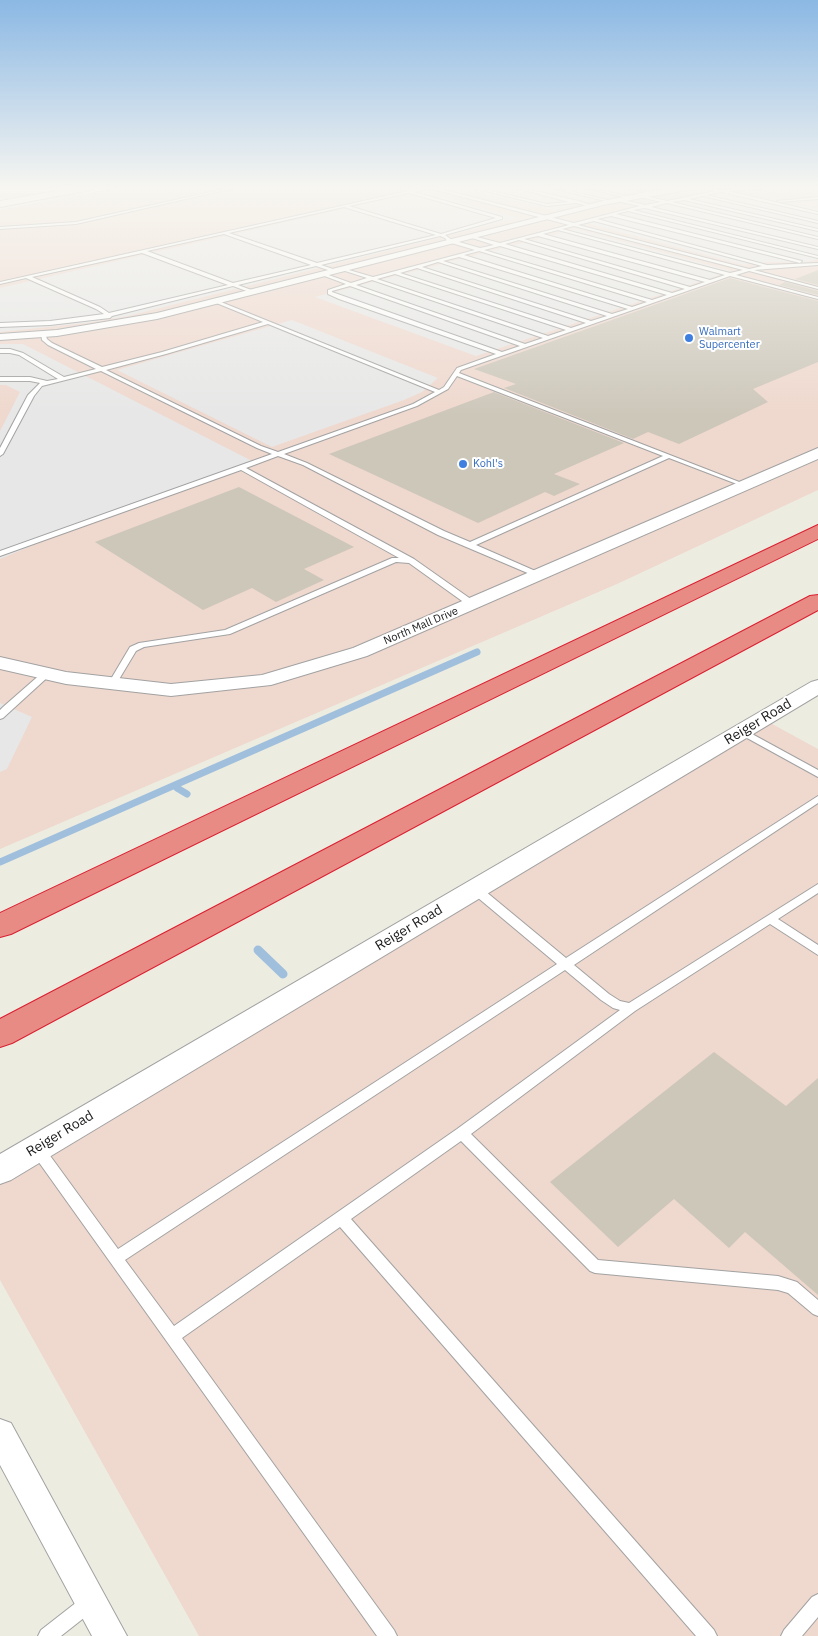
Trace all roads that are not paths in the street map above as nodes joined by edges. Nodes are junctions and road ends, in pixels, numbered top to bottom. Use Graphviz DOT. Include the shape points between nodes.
graph roads {
  1 [pos="87,263"];
  2 [pos="175,263"];
  3 [pos="311,263"];
  4 [pos="323,263"];
  5 [pos="362,263"];
  6 [pos="427,263"];
  7 [pos="445,263"];
  8 [pos="485,263"];
  9 [pos="526,263"];
  10 [pos="564,263"];
  11 [pos="603,263"];
  12 [pos="644,263"];
  13 [pos="686,263"];
  14 [pos="723,263"];
  15 [pos="760,263"];
  16 [pos="316,265"];
  17 [pos="815,265"];
  18 [pos="415,266"];
  19 [pos="770,266"];
  20 [pos="344,268"];
  21 [pos="748,270"];
  22 [pos="334,271"];
  23 [pos="394,272"];
  24 [pos="321,274"];
  25 [pos="729,275"];
  26 [pos="27,277"];
  27 [pos="372,278"];
  28 [pos="712,282"];
  29 [pos="0,283"];
  30 [pos="348,284"];
  31 [pos="233,285"];
  32 [pos="818,288"];
  33 [pos="692,289"];
  34 [pos="252,292"];
  35 [pos="673,295"];
  36 [pos="818,298"];
  37 [pos="216,301"];
  38 [pos="653,302"];
  39 [pos="634,309"];
  40 [pos="108,315"];
  41 [pos="613,316"];
  42 [pos="266,321"];
  43 [pos="121,323"];
  44 [pos="592,323"];
  45 [pos="0,325"];
  46 [pos="571,330"];
  47 [pos="43,334"];
  48 [pos="0,337"];
  49 [pos="548,338"];
  50 [pos="525,346"];
  51 [pos="0,351"];
  52 [pos="501,354"];
  53 [pos="103,370"];
  54 [pos="456,374"];
  55 [pos="0,379"];
  56 [pos="63,379"];
  57 [pos="46,383"];
  58 [pos="440,392"];
  59 [pos="818,453"];
  60 [pos="0,454"];
  61 [pos="280,455"];
  62 [pos="668,456"];
  63 [pos="242,468"];
  64 [pos="744,485"];
  65 [pos="818,531"];
  66 [pos="470,545"];
  67 [pos="0,554"];
  68 [pos="411,561"];
  69 [pos="538,575"];
  70 [pos="818,601"];
  71 [pos="472,604"];
  72 [pos="0,663"];
  73 [pos="46,674"];
  74 [pos="112,684"];
  75 [pos="818,686"];
  76 [pos="0,716"];
  77 [pos="741,732"];
  78 [pos="818,774"];
  79 [pos="818,799"];
  80 [pos="818,888"];
  81 [pos="475,889"];
  82 [pos="770,919"];
  83 [pos="0,926"];
  84 [pos="818,951"];
  85 [pos="566,964"];
  86 [pos="631,1008"];
  87 [pos="0,1034"];
  88 [pos="462,1133"];
  89 [pos="37,1148"];
  90 [pos="0,1170"];
  91 [pos="341,1218"];
  92 [pos="116,1258"];
  93 [pos="818,1309"];
  94 [pos="172,1336"];
  95 [pos="0,1434"];
  96 [pos="91,1602"];
  97 [pos="818,1603"];
  98 [pos="47,1636"];
  99 [pos="110,1636"];
  100 [pos="388,1636"];
  101 [pos="708,1636"];
  102 [pos="790,1636"];
  1 -- 26 [label="lane"];
  2 -- 31 [label="lane"];
  3 -- 16 [label="lane"];
  4 -- 16 [label="lane"];
  5 -- 20 [label="street"];
  6 -- 18 [label="lane"];
  7 -- 41 [label="lane"];
  8 -- 39 [label="lane"];
  9 -- 38 [label="lane"];
  10 -- 35 [label="lane"];
  11 -- 33 [label="lane"];
  12 -- 28 [label="lane"];
  13 -- 25 [label="lane"];
  14 -- 21 [label="lane"];
  15 -- 19 [label="lane"];
  16 -- 22 [label="lane"];
  16 -- 31 [label="lane"];
  17 -- 19 [label="lane"];
  18 -- 23 [label="lane"];
  18 -- 44 [label="lane"];
  19 -- 21 [label="lane"];
  20 -- 22 [label="street"];
  20 -- 27 [label="lane"];
  21 -- 25 [label="lane"];
  21 -- 32 [label="lane"];
  22 -- 24 [label="street"];
  23 -- 27 [label="lane"];
  23 -- 46 [label="lane"];
  24 -- 30 [label="lane"];
  24 -- 34 [label="street"];
  25 -- 28 [label="lane"];
  25 -- 36 [label="lane"];
  26 -- 29 [label="lane"];
  26 -- 40 [label="lane"];
  27 -- 30 [label="lane"];
  27 -- 49 [label="lane"];
  28 -- 33 [label="lane"];
  30 -- 50 [label="lane"];
  30 -- 52 [label="lane" via="331,289 330,293"];
  31 -- 34 [label="lane"];
  31 -- 40 [label="lane"];
  33 -- 35 [label="lane"];
  34 -- 37 [label="street"];
  35 -- 38 [label="lane"];
  37 -- 42 [label="lane"];
  37 -- 43 [label="street"];
  38 -- 39 [label="lane"];
  39 -- 41 [label="lane"];
  40 -- 43 [label="lane"];
  40 -- 45 [label="lane" via="50,323"];
  41 -- 44 [label="lane"];
  42 -- 53 [label="lane" via="262,325"];
  42 -- 58 [label="lane"];
  43 -- 47 [label="street"];
  44 -- 46 [label="lane"];
  46 -- 49 [label="lane"];
  47 -- 48 [label="street"];
  47 -- 53 [label="lane" via="50,344"];
  49 -- 50 [label="lane"];
  50 -- 52 [label="lane"];
  51 -- 56 [label="lane" via="21,354"];
  52 -- 54 [label="lane" via="459,369"];
  53 -- 56 [label="lane"];
  53 -- 61 [label="lane"];
  54 -- 58 [label="lane"];
  54 -- 62 [label="lane"];
  55 -- 57 [label="lane" via="30,379"];
  56 -- 57 [label="lane"];
  57 -- 60 [label="lane" via="31,395"];
  58 -- 61 [label="lane" via="415,405"];
  59 -- 64 [label="street, North Mall Drive"];
  61 -- 63 [label="lane"];
  61 -- 66 [label="lane"];
  62 -- 64 [label="lane"];
  62 -- 66 [label="lane"];
  63 -- 67 [label="lane"];
  63 -- 68 [label="lane"];
  64 -- 69 [label="street, North Mall Drive"];
  65 -- 83 [label="highway"];
  66 -- 69 [label="lane"];
  68 -- 71 [label="lane"];
  68 -- 74 [label="lane" via="395,560 227,632 142,645 133,649"];
  69 -- 71 [label="street, North Mall Drive"];
  70 -- 87 [label="highway"];
  71 -- 74 [label="street, North Mall Drive" via="360,652 264,681 171,690"];
  72 -- 73 [label="street, North Mall Drive"];
  73 -- 74 [label="street, North Mall Drive"];
  73 -- 76 [label="lane"];
  75 -- 77 [label="street, Reiger Road"];
  77 -- 78 [label="lane"];
  77 -- 81 [label="street, Reiger Road"];
  79 -- 85 [label="lane"];
  80 -- 82 [label="lane"];
  81 -- 85 [label="lane"];
  81 -- 89 [label="street, Reiger Road"];
  82 -- 84 [label="lane"];
  82 -- 86 [label="lane"];
  85 -- 86 [label="lane" via="617,1005"];
  85 -- 92 [label="lane"];
  86 -- 88 [label="lane"];
  88 -- 91 [label="lane"];
  88 -- 93 [label="lane" via="595,1266 778,1282 792,1287"];
  89 -- 90 [label="street, Reiger Road"];
  89 -- 92 [label="lane"];
  91 -- 94 [label="lane"];
  91 -- 101 [label="lane"];
  92 -- 94 [label="lane"];
  94 -- 100 [label="lane"];
  95 -- 96 [label="street"];
  96 -- 98 [label="lane"];
  96 -- 99 [label="street"];
  97 -- 102 [label="lane"];
}
